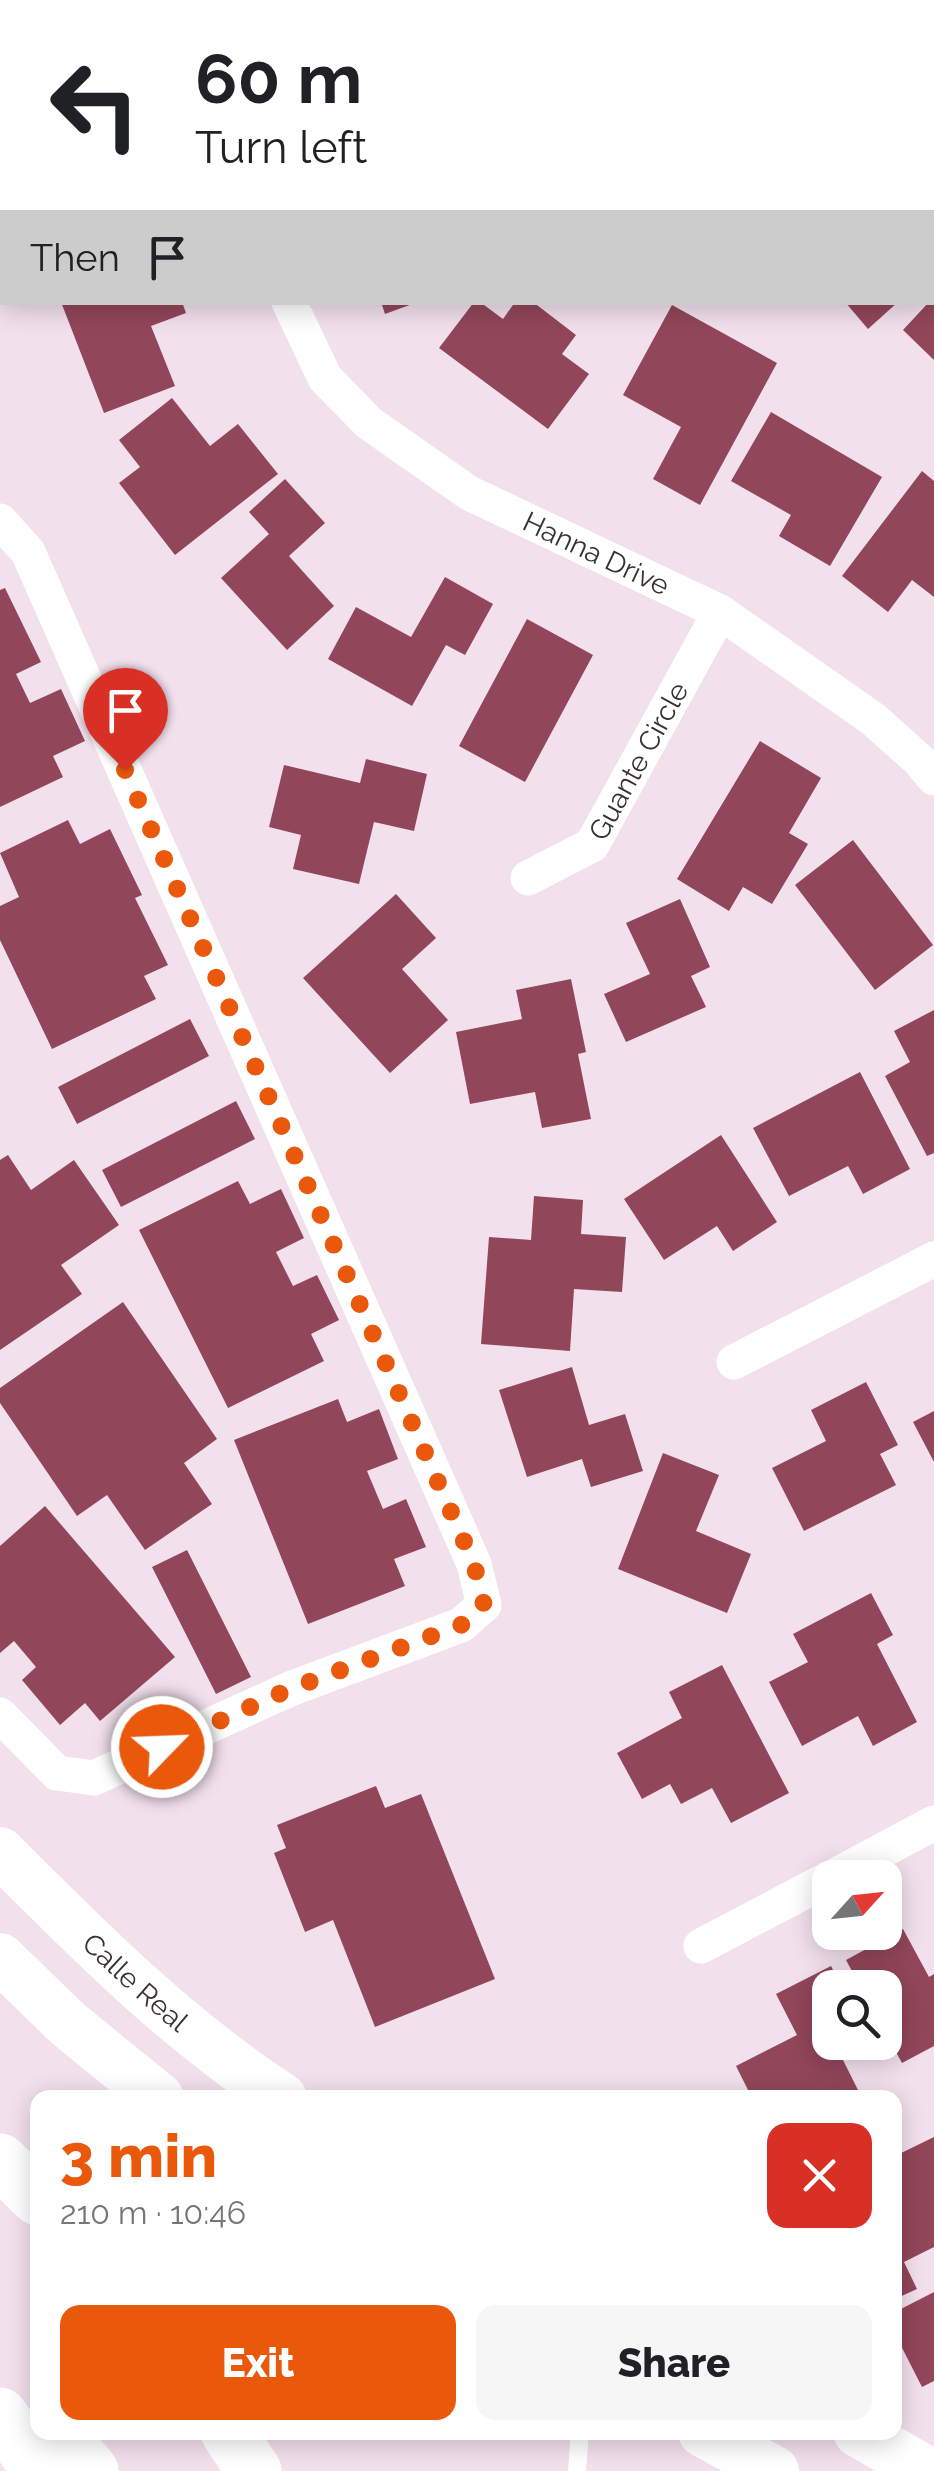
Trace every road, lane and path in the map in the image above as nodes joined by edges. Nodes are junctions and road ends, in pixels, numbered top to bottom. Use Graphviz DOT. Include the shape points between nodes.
graph roads {
  1 [pos="291,305"];
  2 [pos="0,521"];
  3 [pos="720,612"];
  4 [pos="934,778"];
  5 [pos="528,878"];
  6 [pos="934,1259"];
  7 [pos="734,1362"];
  8 [pos="0,1714"];
  9 [pos="934,1823"];
  10 [pos="0,1852"];
  11 [pos="864,1860"];
  12 [pos="812,1887"];
  13 [pos="701,1946"];
  14 [pos="0,1958"];
  15 [pos="149,2090"];
  16 [pos="270,2090"];
  17 [pos="0,2160"];
  18 [pos="30,2190"];
  19 [pos="0,2388"];
  20 [pos="30,2410"];
  21 [pos="0,2416"];
  22 [pos="65,2440"];
  23 [pos="233,2440"];
  24 [pos="579,2440"];
  25 [pos="718,2440"];
  26 [pos="872,2440"];
  27 [pos="40,2471"];
  28 [pos="92,2471"];
  29 [pos="254,2471"];
  30 [pos="577,2471"];
  31 [pos="774,2471"];
  32 [pos="926,2471"];
  1 -- 3 [label="street, Hanna Drive" via="324,378 369,423 469,493"];
  2 -- 8 [label="street" via="28,552 474,1564 484,1605 461,1625 290,1689 94,1778 57,1772"];
  3 -- 4 [label="street, Hanna Drive" via="874,719"];
  3 -- 5 [label="street, Guante Circle" via="592,846"];
  6 -- 7 [label="street"];
  9 -- 11 [label="street"];
  10 -- 16 [label="main road, Calle Real" via="117,1970"];
  12 -- 13 [label="street"];
  14 -- 15 [label="main road"];
  17 -- 18 [label="highway"];
  19 -- 20 [label="highway"];
  21 -- 27 [label="highway"];
  22 -- 28 [label="highway"];
  23 -- 29 [label="highway"];
  24 -- 30 [label="lane"];
  25 -- 31 [label="main road"];
  26 -- 32 [label="main road"];
}
